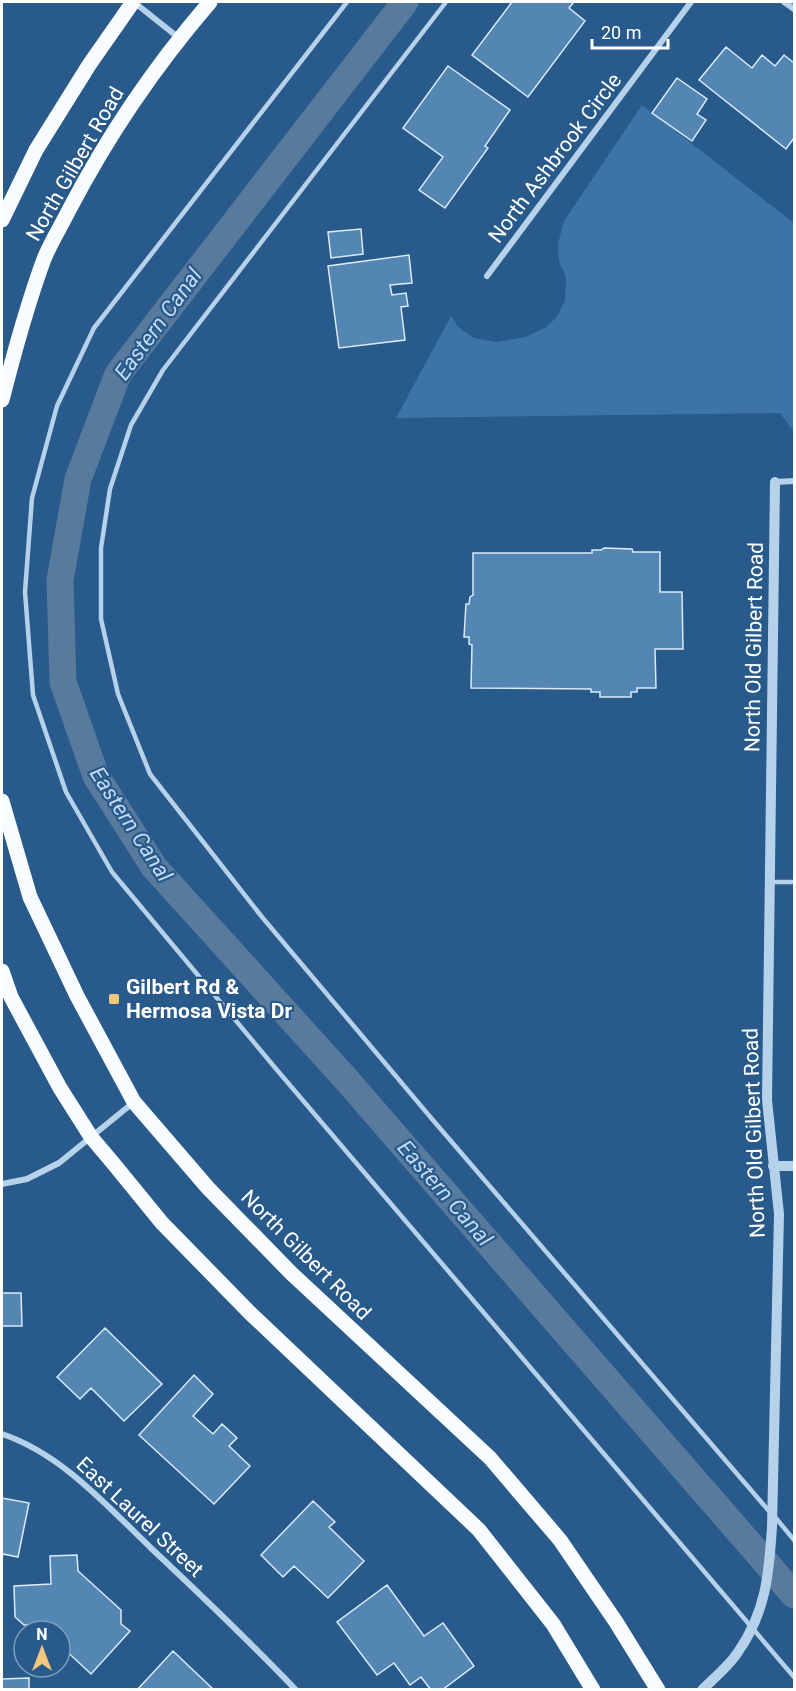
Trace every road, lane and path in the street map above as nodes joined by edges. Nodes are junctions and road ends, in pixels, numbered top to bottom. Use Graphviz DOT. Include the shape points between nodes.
graph roads {
  1 [pos="133,2"];
  2 [pos="210,2"];
  3 [pos="347,2"];
  4 [pos="446,2"];
  5 [pos="691,2"];
  6 [pos="784,2"];
  7 [pos="795,9"];
  8 [pos="179,38"];
  9 [pos="2,220"];
  10 [pos="487,276"];
  11 [pos="2,400"];
  12 [pos="776,482"];
  13 [pos="795,482"];
  14 [pos="2,801"];
  15 [pos="770,882"];
  16 [pos="795,882"];
  17 [pos="2,971"];
  18 [pos="134,1102"];
  19 [pos="92,1137"];
  20 [pos="773,1166"];
  21 [pos="795,1166"];
  22 [pos="2,1184"];
  23 [pos="2,1434"];
  24 [pos="772,1514"];
  25 [pos="795,1540"];
  26 [pos="752,1628"];
  27 [pos="795,1677"];
  28 [pos="296,1689"];
  29 [pos="593,1689"];
  30 [pos="658,1689"];
  31 [pos="702,1689"];
  1 -- 8 [label="street"];
  1 -- 9 [label="main road, North Gilbert Road" via="36,150"];
  2 -- 8 [label="main road, North Gilbert Road"];
  3 -- 26 [label="lane" via="94,328 57,406 32,498 26,592 33,695 66,792 112,872"];
  4 -- 24 [label="lane" via="164,370 131,425 110,489 102,536 101,619 118,694 150,774 262,917 409,1093"];
  5 -- 10 [label="street, North Ashbrook Circle"];
  6 -- 7 [label="street"];
  8 -- 11 [label="main road, North Gilbert Road" via="121,119 45,258"];
  12 -- 13 [label="street"];
  12 -- 15 [label="street, North Old Gilbert Road"];
  14 -- 18 [label="main road, North Gilbert Road" via="30,897 76,996"];
  15 -- 16 [label="lane"];
  15 -- 20 [label="street, North Old Gilbert Road" via="767,1100"];
  17 -- 19 [label="main road" via="11,997 60,1088"];
  18 -- 19 [label="street"];
  18 -- 30 [label="main road, North Gilbert Road" via="208,1188 291,1273 490,1458 560,1540"];
  19 -- 22 [label="street" via="59,1163 27,1179"];
  19 -- 29 [label="main road" via="162,1223 250,1313 479,1530 553,1624"];
  20 -- 21 [label="street"];
  20 -- 24 [label="street, North Old Gilbert Road" via="779,1214"];
  23 -- 28 [label="street, East Laurel Street" via="49,1457 86,1487"];
  24 -- 25 [label="lane"];
  24 -- 26 [label="street, North Old Gilbert Road" via="768,1579"];
  26 -- 27 [label="lane"];
  26 -- 31 [label="street, North Old Gilbert Road" via="738,1654"];
}
